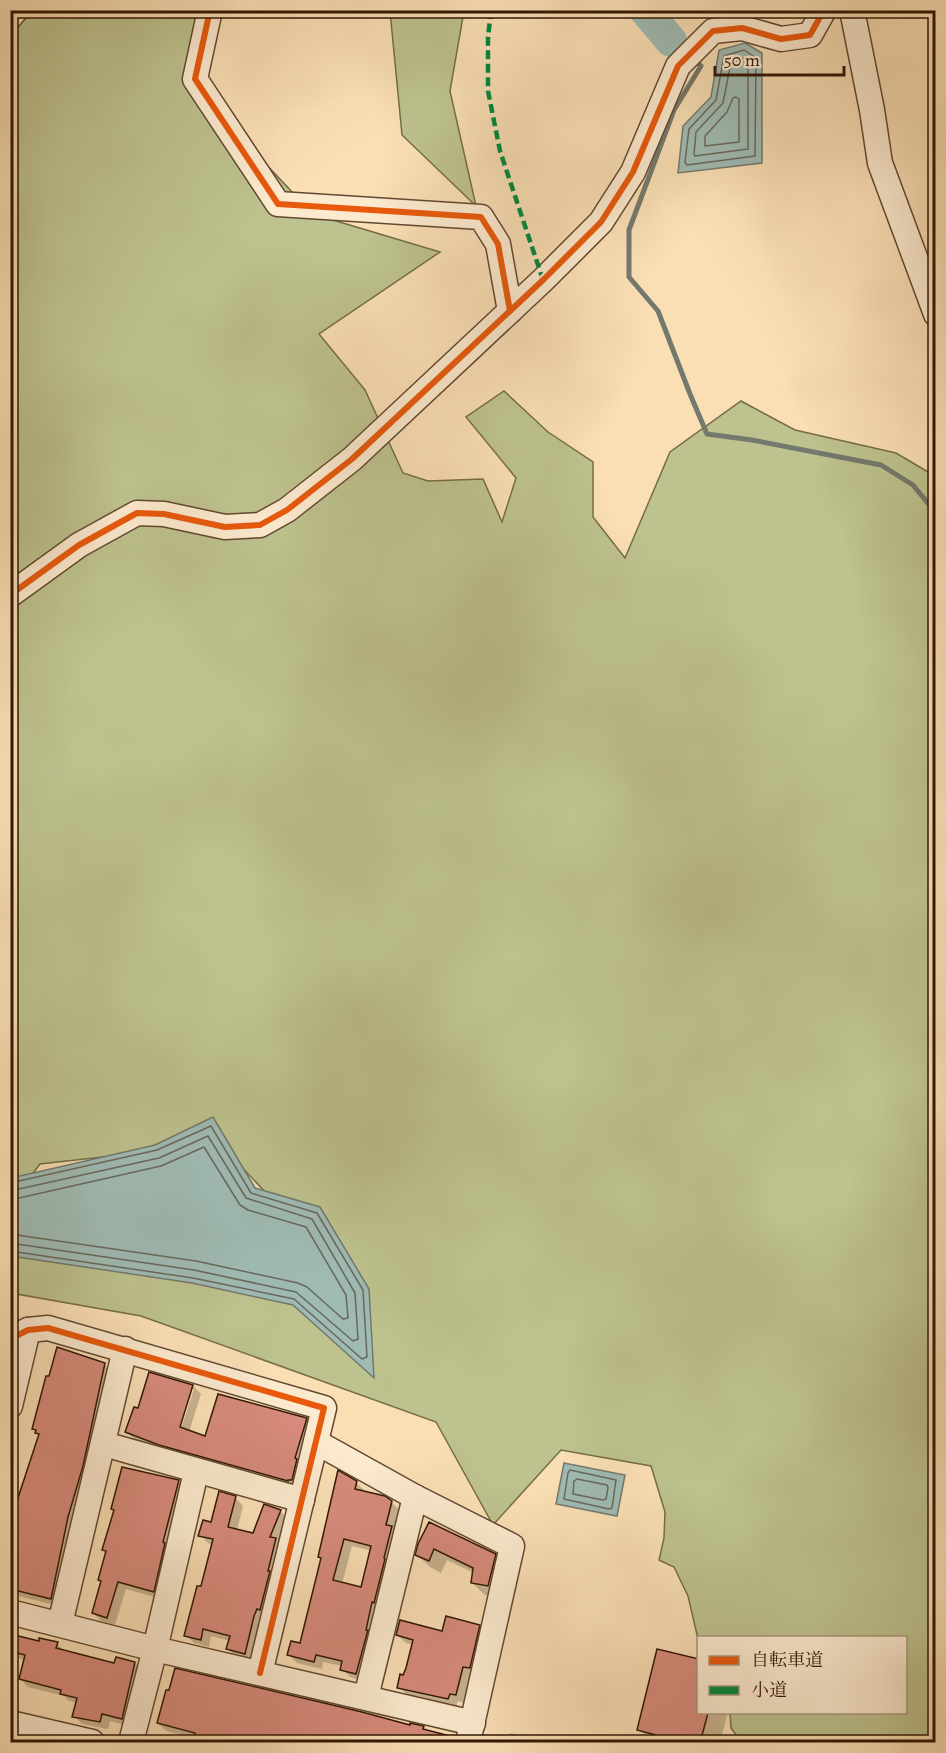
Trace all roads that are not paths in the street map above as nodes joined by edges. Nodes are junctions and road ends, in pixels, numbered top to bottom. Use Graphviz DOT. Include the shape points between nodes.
graph roads {
  1 [pos="16,10"];
  2 [pos="210,10"];
  3 [pos="824,10"];
  4 [pos="852,10"];
  5 [pos="10,17"];
  6 [pos="510,311"];
  7 [pos="936,314"];
  8 [pos="10,595"];
  9 [pos="24,1328"];
  10 [pos="125,1349"];
  11 [pos="10,1406"];
  12 [pos="316,1442"];
  13 [pos="104,1444"];
  14 [pos="196,1472"];
  15 [pos="415,1497"];
  16 [pos="302,1500"];
  17 [pos="10,1612"];
  18 [pos="60,1624"];
  19 [pos="155,1649"];
  20 [pos="260,1672"];
  21 [pos="366,1697"];
  22 [pos="10,1723"];
  23 [pos="470,1733"];
  24 [pos="92,1743"];
  25 [pos="131,1743"];
  1 -- 5 [label="street"];
  2 -- 6 [label="street" via="195,79 278,204 481,217 498,244"];
  3 -- 6 [label="street" via="810,34 781,39 742,28 713,31 700,42 678,66 633,172 601,222"];
  4 -- 7 [label="street" via="880,163"];
  6 -- 8 [label="street" via="352,459 287,510 260,525 225,526 137,513 79,545"];
  9 -- 10 [label="street"];
  9 -- 11 [label="street"];
  10 -- 12 [label="street" via="324,1408"];
  10 -- 13 [label="street"];
  12 -- 15 [label="street"];
  12 -- 16 [label="street"];
  13 -- 14 [label="street"];
  13 -- 18 [label="street"];
  14 -- 16 [label="street"];
  14 -- 19 [label="street"];
  15 -- 21 [label="street"];
  15 -- 23 [label="street" via="512,1546"];
  16 -- 20 [label="street"];
  17 -- 18 [label="street"];
  18 -- 19 [label="street"];
  19 -- 20 [label="street"];
  19 -- 25 [label="street"];
  20 -- 21 [label="street"];
  21 -- 23 [label="street"];
  22 -- 24 [label="street"];
}
